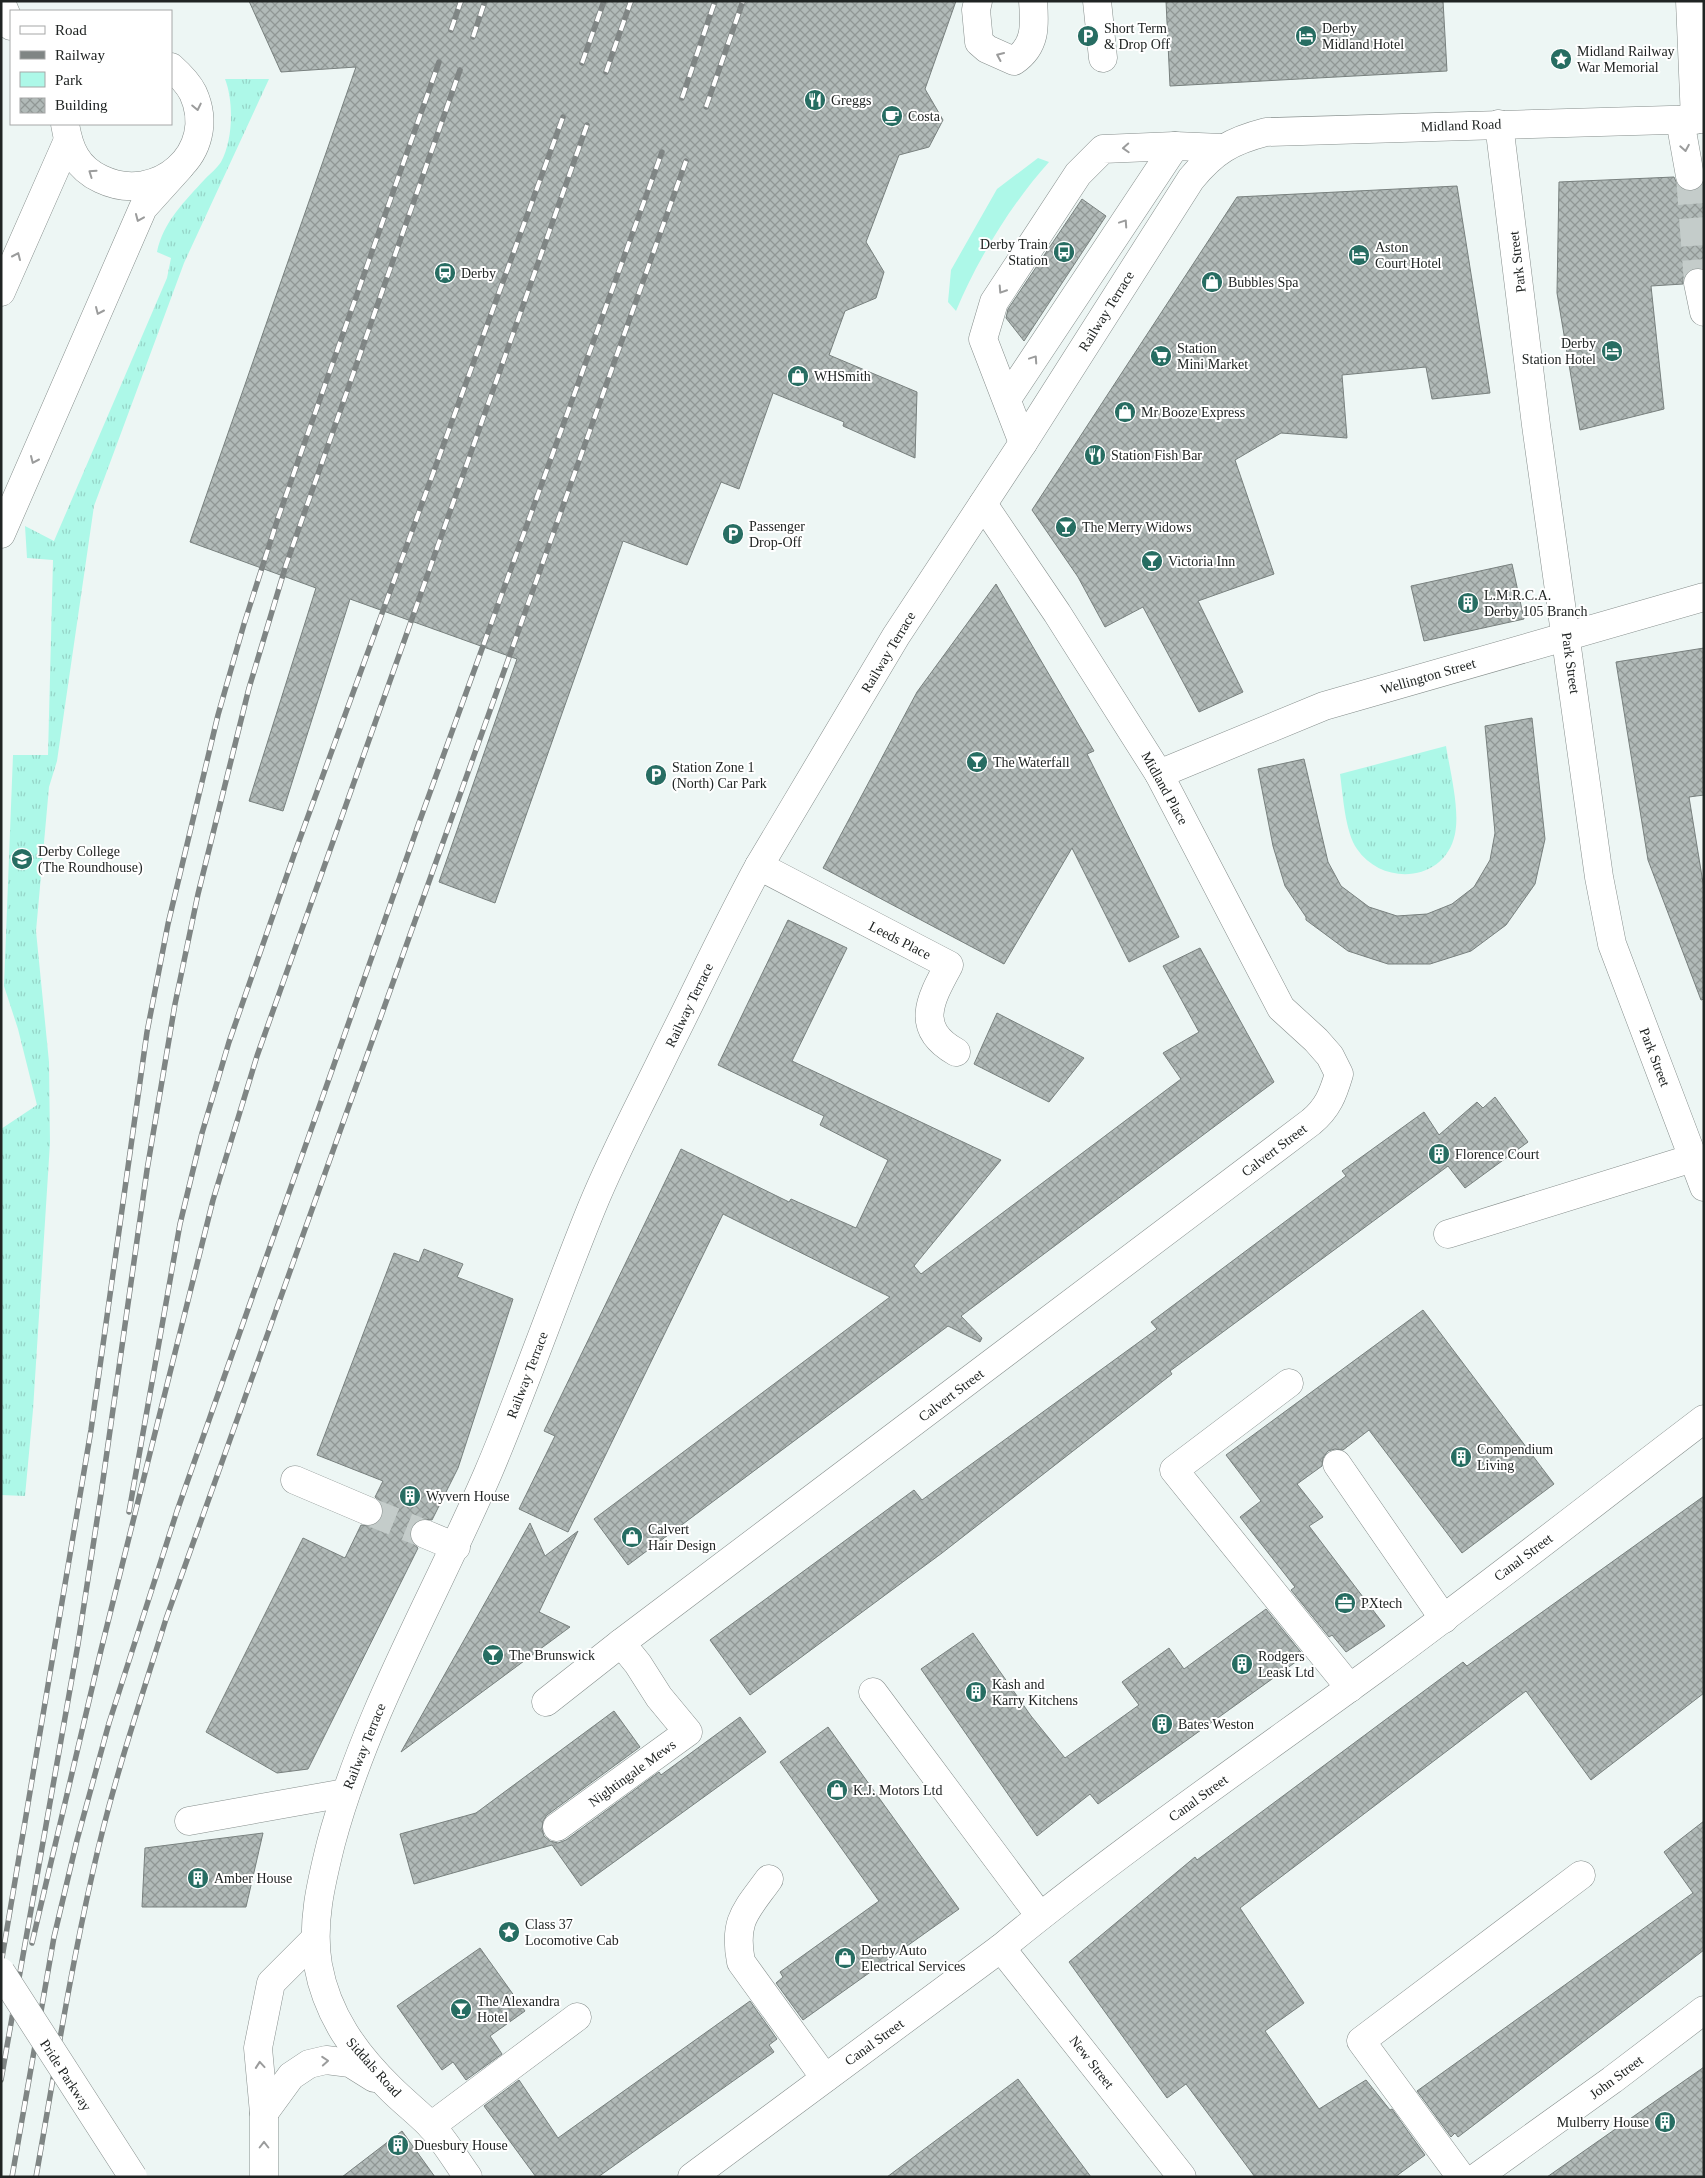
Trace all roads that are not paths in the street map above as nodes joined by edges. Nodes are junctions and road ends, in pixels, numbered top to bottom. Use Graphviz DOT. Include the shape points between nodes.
graph roads {
  1 [pos="978,1"];
  2 [pos="1033,1"];
  3 [pos="1097,1"];
  4 [pos="1690,1"];
  5 [pos="1103,58"];
  6 [pos="172,68"];
  7 [pos="1693,119"];
  8 [pos="1498,124"];
  9 [pos="67,132"];
  10 [pos="1175,146"];
  11 [pos="1222,148"];
  12 [pos="180,167"];
  13 [pos="1690,176"];
  14 [pos="1698,283"];
  15 [pos="1,292"];
  16 [pos="1704,312"];
  17 [pos="1007,400"];
  18 [pos="1023,442"];
  19 [pos="983,504"];
  20 [pos="1,534"];
  21 [pos="1704,597"];
  22 [pos="1567,636"];
  23 [pos="1159,774"];
  24 [pos="759,866"];
  25 [pos="956,1052"];
  26 [pos="1339,1074"];
  27 [pos="1693,1158"];
  28 [pos="1704,1187"];
  29 [pos="1448,1234"];
  30 [pos="1289,1383"];
  31 [pos="1704,1419"];
  32 [pos="1337,1464"];
  33 [pos="295,1480"];
  34 [pos="368,1511"];
  35 [pos="425,1534"];
  36 [pos="456,1546"];
  37 [pos="1444,1619"];
  38 [pos="621,1643"];
  39 [pos="1350,1688"];
  40 [pos="873,1692"];
  41 [pos="546,1702"];
  42 [pos="345,1793"];
  43 [pos="189,1821"];
  44 [pos="557,1827"];
  45 [pos="1580,1875"];
  46 [pos="769,1879"];
  47 [pos="1040,1916"];
  48 [pos="315,1940"];
  49 [pos="1001,1948"];
  50 [pos="1,1972"];
  51 [pos="1704,2010"];
  52 [pos="577,2017"];
  53 [pos="825,2078"];
  54 [pos="390,2088"];
  55 [pos="264,2113"];
  56 [pos="431,2126"];
  57 [pos="133,2177"];
  58 [pos="264,2177"];
  59 [pos="468,2177"];
  60 [pos="692,2177"];
  61 [pos="1182,2177"];
  62 [pos="1461,2177"];
  63 [pos="1477,2177"];
  2 -- 1 [label="street, one-way" via="1031,43 1025,54 1014,61 979,42"];
  3 -- 5 [label="street"];
  4 -- 7 [label="street"];
  6 -- 12 [label="street, one-way" via="193,93 198,111 198,130 193,147"];
  7 -- 8 [label="street, Midland Road"];
  7 -- 13 [label="street, one-way"];
  8 -- 11 [label="street, Midland Road" via="1266,132"];
  8 -- 22 [label="street, Park Street" via="1536,425"];
  12 -- 9 [label="street, one-way" via="148,186 128,188 114,185 91,174 76,160"];
  15 -- 9 [label="street, one-way"];
  10 -- 11 [label="street"];
  17 -- 10 [label="street, one-way"];
  10 -- 17 [label="street, one-way" via="1104,150 1078,174 994,302 983,339"];
  11 -- 18 [label="street, Railway Terrace" via="1190,179"];
  12 -- 20 [label="street, one-way" via="143,208"];
  14 -- 16 [label="street"];
  17 -- 18 [label="street"];
  18 -- 19 [label="street, Railway Terrace"];
  19 -- 23 [label="street, Midland Place"];
  19 -- 24 [label="street, Railway Terrace" via="896,636"];
  21 -- 22 [label="street, Wellington Street"];
  22 -- 23 [label="street, Wellington Street" via="1324,706"];
  22 -- 27 [label="street, Park Street" via="1599,877 1612,944"];
  23 -- 26 [label="street, Midland Place" via="1282,1008 1330,1056"];
  24 -- 25 [label="street, Leeds Place" via="948,965 929,1011 931,1027 941,1044"];
  24 -- 36 [label="street, Railway Terrace" via="593,1204 490,1468"];
  26 -- 38 [label="street, Calvert Street" via="1332,1098 1311,1122"];
  27 -- 28 [label="street, Park Street"];
  27 -- 29 [label="street"];
  30 -- 39 [label="street" via="1174,1470"];
  31 -- 37 [label="street, Canal Street"];
  32 -- 37 [label="street"];
  33 -- 34 [label="street"];
  35 -- 36 [label="street"];
  36 -- 42 [label="street, Railway Terrace" via="371,1725"];
  37 -- 39 [label="street, Canal Street"];
  38 -- 41 [label="street, Calvert Street"];
  38 -- 44 [label="street, Nightingale Mews" via="688,1732"];
  39 -- 47 [label="street, Canal Street"];
  40 -- 47 [label="street"];
  42 -- 43 [label="street"];
  42 -- 48 [label="street, Railway Terrace" via="320,1886"];
  45 -- 62 [label="street" via="1361,2041"];
  46 -- 53 [label="street" via="742,1917 737,1940 741,1962"];
  47 -- 49 [label="street, Canal Street"];
  48 -- 54 [label="street, Siddals Road" via="323,1987 331,2010 346,2039"];
  55 -- 48 [label="street, one-way" via="258,2048 271,1983"];
  49 -- 53 [label="street, Canal Street"];
  49 -- 61 [label="street, New Street"];
  50 -- 57 [label="street, Pride Parkway, bridge"];
  51 -- 63 [label="street, John Street"];
  52 -- 56 [label="street"];
  53 -- 60 [label="street, Canal Street"];
  55 -- 54 [label="street, one-way" via="291,2076 309,2064 326,2060 350,2063"];
  54 -- 56 [label="street, Siddals Road"];
  58 -- 55 [label="street, one-way"];
  56 -- 59 [label="street, Siddals Road"];
}
